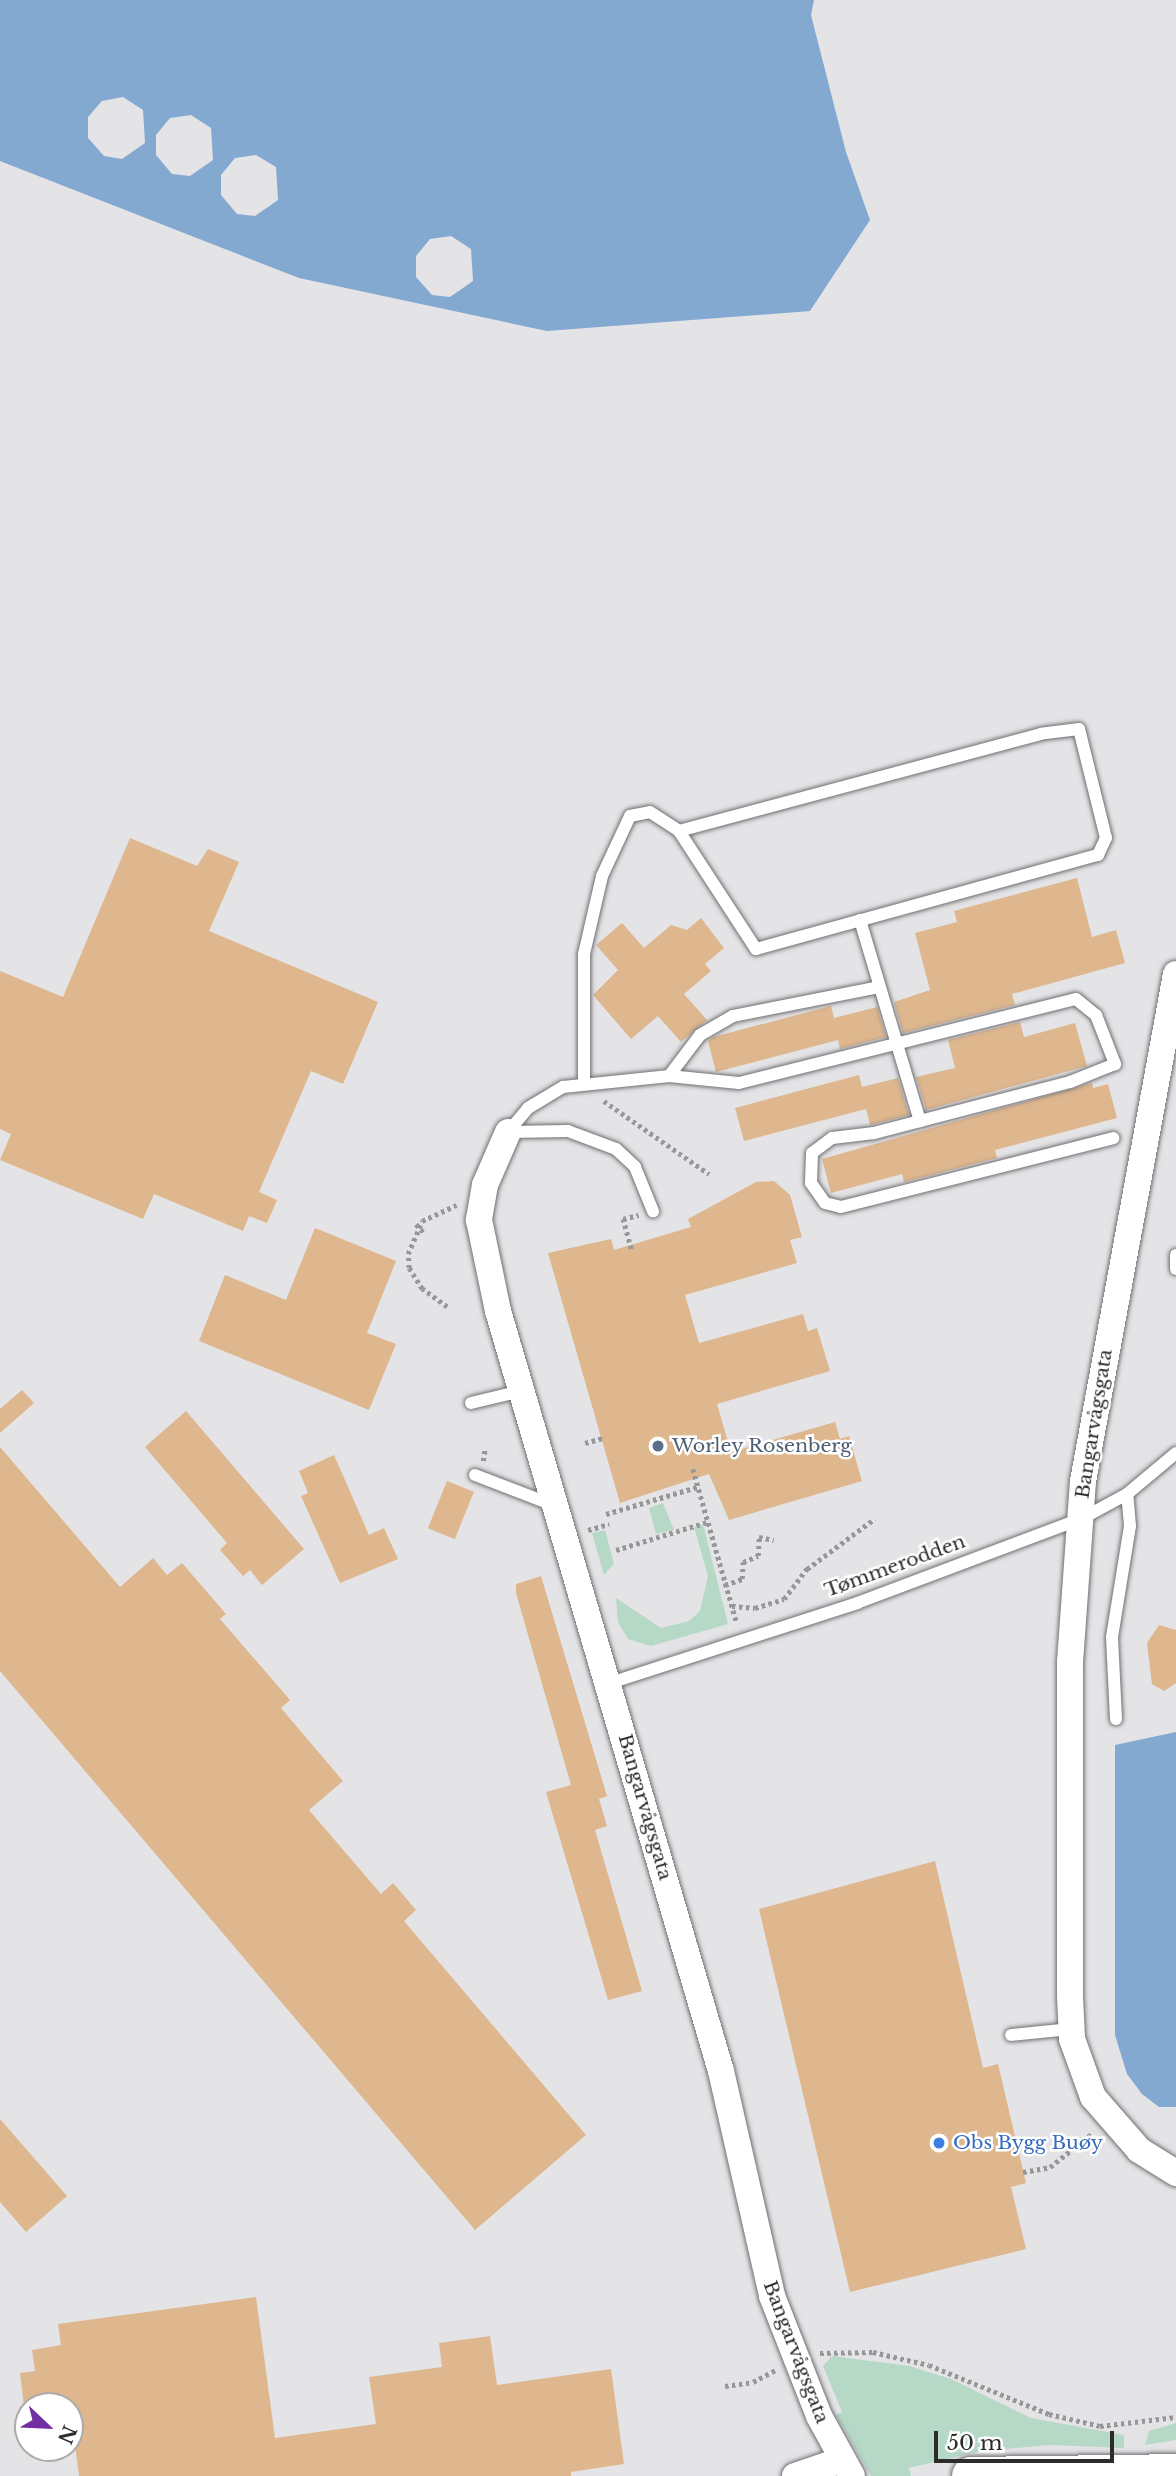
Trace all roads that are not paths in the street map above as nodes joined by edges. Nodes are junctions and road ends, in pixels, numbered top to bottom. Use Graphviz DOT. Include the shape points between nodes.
graph roads {
  1 [pos="679,831"];
  2 [pos="860,920"];
  3 [pos="1176,974"];
  4 [pos="880,987"];
  5 [pos="898,1042"];
  6 [pos="669,1076"];
  7 [pos="584,1084"];
  8 [pos="920,1121"];
  9 [pos="508,1132"];
  10 [pos="1113,1138"];
  11 [pos="653,1211"];
  12 [pos="1176,1255"];
  13 [pos="1176,1269"];
  14 [pos="521,1391"];
  15 [pos="471,1403"];
  16 [pos="1176,1454"];
  17 [pos="475,1475"];
  18 [pos="1127,1494"];
  19 [pos="553,1505"];
  20 [pos="1081,1519"];
  21 [pos="610,1683"];
  22 [pos="1116,1719"];
  23 [pos="1070,2029"];
  24 [pos="1011,2035"];
  25 [pos="1176,2173"];
  26 [pos="847,2468"];
  27 [pos="1176,2473"];
  28 [pos="795,2476"];
  29 [pos="971,2476"];
  1 -- 2 [label="lane" via="757,949"];
  1 -- 2 [label="lane" via="1041,734 1079,729 1104,822 1106,838 1098,855"];
  1 -- 7 [label="lane" via="650,812 630,816 602,876 580,992"];
  2 -- 4 [label="lane"];
  3 -- 20 [label="street, Bangarvågsgata" via="1086,1458"];
  4 -- 5 [label="lane"];
  4 -- 6 [label="lane" via="733,1016 700,1035"];
  5 -- 6 [label="lane" via="739,1083"];
  5 -- 8 [label="lane"];
  5 -- 8 [label="lane" via="1076,999 1096,1015 1115,1064 1070,1082"];
  6 -- 7 [label="lane"];
  7 -- 9 [label="lane" via="536,1101"];
  8 -- 10 [label="lane" via="820,1143 809,1162 815,1192 825,1203 841,1207"];
  9 -- 11 [label="lane" via="568,1132 617,1149 635,1167"];
  9 -- 14 [label="street, Bangarvågsgata" via="485,1185 479,1220"];
  12 -- 13 [label="lane"];
  14 -- 15 [label="lane"];
  14 -- 19 [label="street, Bangarvågsgata"];
  16 -- 18 [label="lane, Tømmerodden"];
  17 -- 19 [label="lane"];
  18 -- 20 [label="lane, Tømmerodden"];
  18 -- 22 [label="lane" via="1130,1526 1112,1637"];
  19 -- 21 [label="street, Bangarvågsgata"];
  20 -- 21 [label="lane, Tømmerodden"];
  20 -- 23 [label="street, Bangarvågsgata" via="1070,1662"];
  21 -- 26 [label="street, Bangarvågsgata" via="720,2071 772,2296 819,2416"];
  23 -- 24 [label="lane"];
  23 -- 25 [label="street, Bangarvågsgata" via="1081,2073 1108,2120 1139,2150"];
  26 -- 28 [label="street"];
  27 -- 29 [label="highway"];
}
